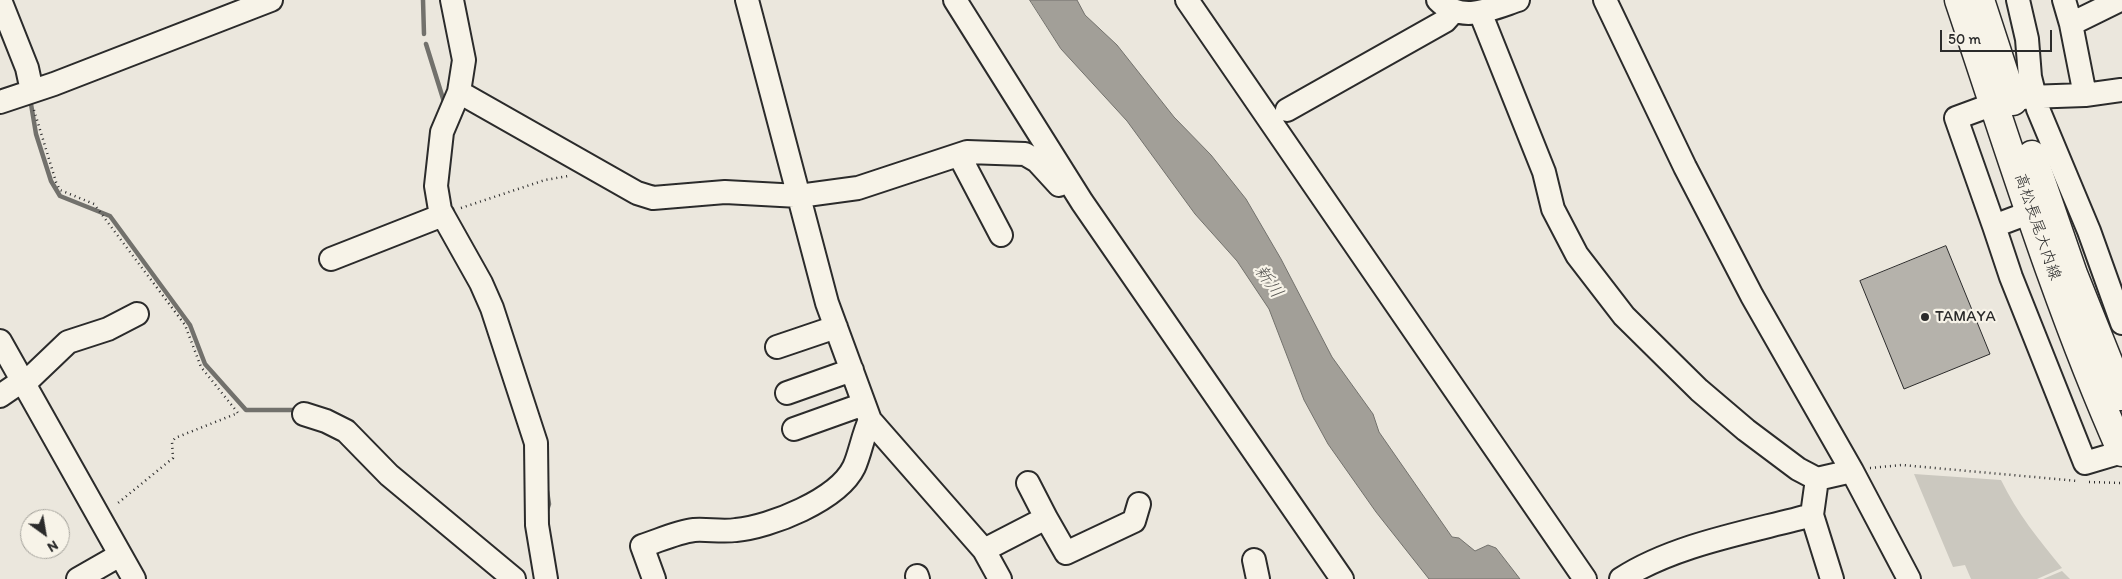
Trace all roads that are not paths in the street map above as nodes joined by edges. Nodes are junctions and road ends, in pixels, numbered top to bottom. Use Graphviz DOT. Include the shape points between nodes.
graph roads {
  1 [pos="0,0"];
  2 [pos="271,0"];
  3 [pos="452,0"];
  4 [pos="747,0"];
  5 [pos="955,0"];
  6 [pos="1187,0"];
  7 [pos="1202,0"];
  8 [pos="1518,0"];
  9 [pos="1606,0"];
  10 [pos="1959,0"];
  11 [pos="1980,0"];
  12 [pos="2018,0"];
  13 [pos="2064,0"];
  14 [pos="2120,0"];
  15 [pos="1446,5"];
  16 [pos="1480,12"];
  17 [pos="2071,24"];
  18 [pos="1228,62"];
  19 [pos="2122,91"];
  20 [pos="32,92"];
  21 [pos="459,92"];
  22 [pos="2085,95"];
  23 [pos="2014,101"];
  24 [pos="0,102"];
  25 [pos="1287,110"];
  26 [pos="959,155"];
  27 [pos="799,196"];
  28 [pos="1082,202"];
  29 [pos="2031,212"];
  30 [pos="443,215"];
  31 [pos="1994,226"];
  32 [pos="1001,235"];
  33 [pos="331,259"];
  34 [pos="137,314"];
  35 [pos="2122,323"];
  36 [pos="836,327"];
  37 [pos="0,342"];
  38 [pos="777,347"];
  39 [pos="852,370"];
  40 [pos="23,382"];
  41 [pos="787,393"];
  42 [pos="0,396"];
  43 [pos="2122,396"];
  44 [pos="867,412"];
  45 [pos="304,414"];
  46 [pos="794,429"];
  47 [pos="2122,452"];
  48 [pos="1852,471"];
  49 [pos="1817,479"];
  50 [pos="1028,483"];
  51 [pos="1139,504"];
  52 [pos="1812,515"];
  53 [pos="1046,518"];
  54 [pos="984,550"];
  55 [pos="120,555"];
  56 [pos="78,579"];
  57 [pos="134,579"];
  58 [pos="514,579"];
  59 [pos="546,579"];
  60 [pos="654,579"];
  61 [pos="1000,579"];
  62 [pos="1342,579"];
  63 [pos="1585,579"];
  64 [pos="1621,579"];
  65 [pos="1832,579"];
  66 [pos="1909,579"];
  1 -- 20 [label="street" via="27,68"];
  2 -- 20 [label="street"];
  3 -- 21 [label="street" via="464,60"];
  4 -- 27 [label="street"];
  5 -- 28 [label="street"];
  6 -- 18 [label="street"];
  7 -- 18 [label="street" via="1232,49"];
  8 -- 16 [label="street"];
  9 -- 48 [label="street" via="1685,166 1752,296"];
  10 -- 23 [label="main road, 高松長尾大内線"];
  11 -- 23 [label="main road, 高松長尾大内線"];
  12 -- 23 [label="street" via="2027,39 2030,77"];
  13 -- 17 [label="street"];
  14 -- 17 [label="street"];
  15 -- 16 [label="street"];
  15 -- 25 [label="street" via="1445,21"];
  16 -- 49 [label="street" via="1544,172 1553,209 1577,255 1624,316 1699,390 1746,430 1798,469"];
  17 -- 22 [label="street"];
  18 -- 63 [label="street"];
  19 -- 22 [label="street"];
  20 -- 24 [label="street"];
  21 -- 27 [label="street" via="582,163 637,193 653,198 725,192"];
  21 -- 30 [label="street" via="442,132 436,186"];
  22 -- 23 [label="street"];
  23 -- 29 [label="main road, 高松長尾大内線"];
  23 -- 31 [label="street" via="1956,118"];
  23 -- 35 [label="street" via="2038,109 2089,231"];
  23 -- 43 [label="main road, 高松長尾大内線" via="2073,274"];
  26 -- 27 [label="street" via="858,188"];
  26 -- 28 [label="street" via="967,152 1025,154 1037,161 1067,193"];
  26 -- 32 [label="street"];
  27 -- 36 [label="street"];
  28 -- 62 [label="street"];
  29 -- 31 [label="street"];
  29 -- 47 [label="main road, 高松長尾大内線" via="2098,398"];
  30 -- 33 [label="street"];
  30 -- 59 [label="street" via="492,308 536,444 537,525"];
  31 -- 47 [label="street" via="2085,463"];
  34 -- 40 [label="street" via="108,329 68,342"];
  36 -- 38 [label="street"];
  36 -- 39 [label="street"];
  37 -- 40 [label="street"];
  39 -- 41 [label="street"];
  39 -- 44 [label="street"];
  40 -- 42 [label="street"];
  40 -- 55 [label="street"];
  44 -- 46 [label="street"];
  44 -- 54 [label="street"];
  44 -- 60 [label="street" via="854,467 843,482 808,507 782,520 736,530 692,530 642,546"];
  45 -- 58 [label="street" via="346,432 389,475"];
  48 -- 49 [label="street"];
  48 -- 66 [label="street"];
  49 -- 52 [label="street"];
  50 -- 53 [label="street"];
  51 -- 53 [label="street" via="1134,521 1066,554"];
  52 -- 64 [label="street" via="1688,549 1638,568"];
  52 -- 65 [label="street"];
  53 -- 54 [label="street"];
  54 -- 61 [label="street"];
  55 -- 56 [label="street"];
  55 -- 57 [label="street"];
}
